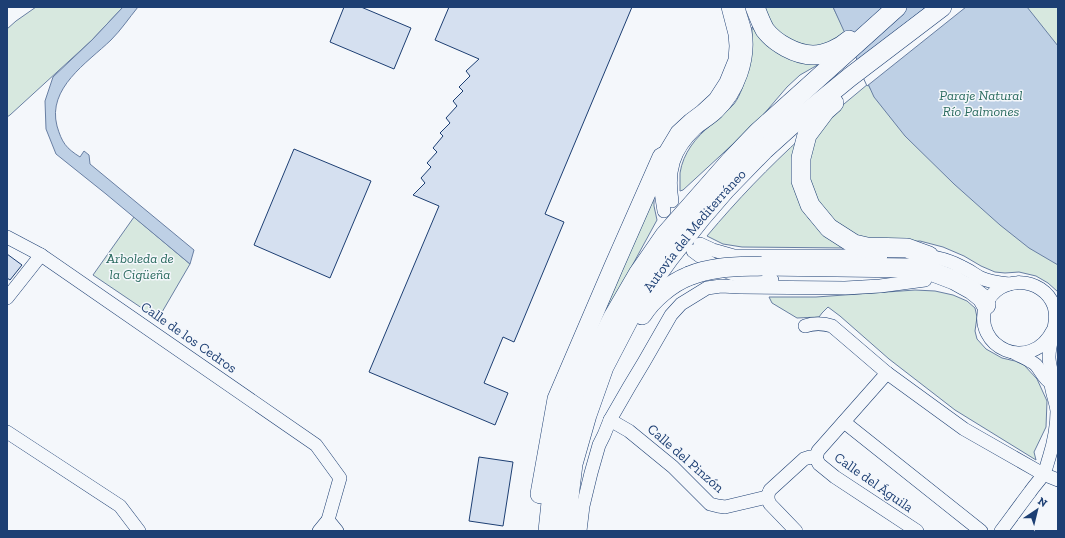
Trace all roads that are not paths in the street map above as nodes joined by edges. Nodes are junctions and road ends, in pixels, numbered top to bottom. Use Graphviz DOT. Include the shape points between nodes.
graph roads {
  1 [pos="728,7"];
  2 [pos="738,7"];
  3 [pos="755,7"];
  4 [pos="888,7"];
  5 [pos="898,7"];
  6 [pos="942,7"];
  7 [pos="832,58"];
  8 [pos="850,77"];
  9 [pos="662,157"];
  10 [pos="672,201"];
  11 [pos="664,211"];
  12 [pos="7,237"];
  13 [pos="41,255"];
  14 [pos="929,256"];
  15 [pos="925,280"];
  16 [pos="1008,284"];
  17 [pos="7,298"];
  18 [pos="985,309"];
  19 [pos="805,326"];
  20 [pos="1053,330"];
  21 [pos="1015,353"];
  22 [pos="604,367"];
  23 [pos="887,373"];
  24 [pos="1051,383"];
  25 [pos="610,420"];
  26 [pos="844,422"];
  27 [pos="7,432"];
  28 [pos="816,458"];
  29 [pos="1043,474"];
  30 [pos="1058,480"];
  31 [pos="768,497"];
  32 [pos="328,520"];
  33 [pos="139,531"];
  34 [pos="319,531"];
  35 [pos="337,531"];
  36 [pos="536,531"];
  37 [pos="548,531"];
  38 [pos="565,531"];
  39 [pos="580,531"];
  40 [pos="796,531"];
  41 [pos="917,531"];
  42 [pos="981,531"];
  43 [pos="1002,531"];
  1 -- 9 [label="street" via="736,46 732,70 715,99 677,132"];
  2 -- 10 [label="street" via="746,45 739,81 726,103 696,128 680,146 670,171"];
  3 -- 7 [label="highway" via="765,30 778,43 795,52"];
  4 -- 7 [label="highway"];
  5 -- 7 [label="highway, Autovía del Mediterráneo"];
  6 -- 8 [label="highway, Autovía del Mediterráneo"];
  7 -- 37 [label="highway, Autovía del Mediterráneo" via="731,160 665,235 638,274 590,363 574,406 552,493"];
  8 -- 14 [label="highway" via="844,94 825,111 807,135 801,158 801,181 810,205 830,228 854,244 867,247 907,248"];
  8 -- 22 [label="highway, Autovía del Mediterráneo" via="764,150 701,218 647,289"];
  9 -- 11 [label="street" via="659,179"];
  9 -- 36 [label="highway" via="557,399 540,487"];
  12 -- 13 [label="street, Calle de los Cedros"];
  13 -- 17 [label="street"];
  13 -- 32 [label="street, Calle de los Cedros" via="316,445 340,478"];
  14 -- 15 [label="street" via="734,256 697,247 702,258 723,270 773,281"];
  14 -- 16 [label="street" via="961,266 986,280"];
  15 -- 18 [label="street" via="969,295"];
  15 -- 25 [label="street" via="845,288 707,288 681,304 671,315"];
  16 -- 18 [label="street" via="995,292"];
  16 -- 20 [label="street" via="1024,282 1045,293 1054,306"];
  18 -- 21 [label="street" via="984,321 989,336 1000,348"];
  18 -- 22 [label="highway, bridge" via="982,298 972,290 925,269 762,266 713,268 689,276 658,296 645,310 618,358"];
  19 -- 23 [label="street" via="824,323 832,326"];
  20 -- 21 [label="street" via="1045,344 1031,352"];
  20 -- 24 [label="street" via="1049,351"];
  21 -- 24 [label="street" via="1030,360 1046,381"];
  22 -- 38 [label="highway, Autovía del Mediterráneo" via="573,464"];
  23 -- 26 [label="street"];
  23 -- 29 [label="street" via="964,429"];
  24 -- 29 [label="street" via="1057,419 1055,438"];
  25 -- 31 [label="street, Calle del Pinzón" via="629,431 674,467 710,504 725,507"];
  25 -- 39 [label="street" via="591,473"];
  26 -- 28 [label="street" via="818,451"];
  26 -- 42 [label="street"];
  27 -- 33 [label="street" via="120,506"];
  28 -- 31 [label="street" via="804,459 770,490"];
  28 -- 41 [label="street, Calle del Águila" via="819,464 835,477"];
  29 -- 30 [label="street"];
  29 -- 43 [label="street"];
  31 -- 40 [label="street" via="770,504"];
  32 -- 34 [label="street"];
  32 -- 35 [label="street"];
}
